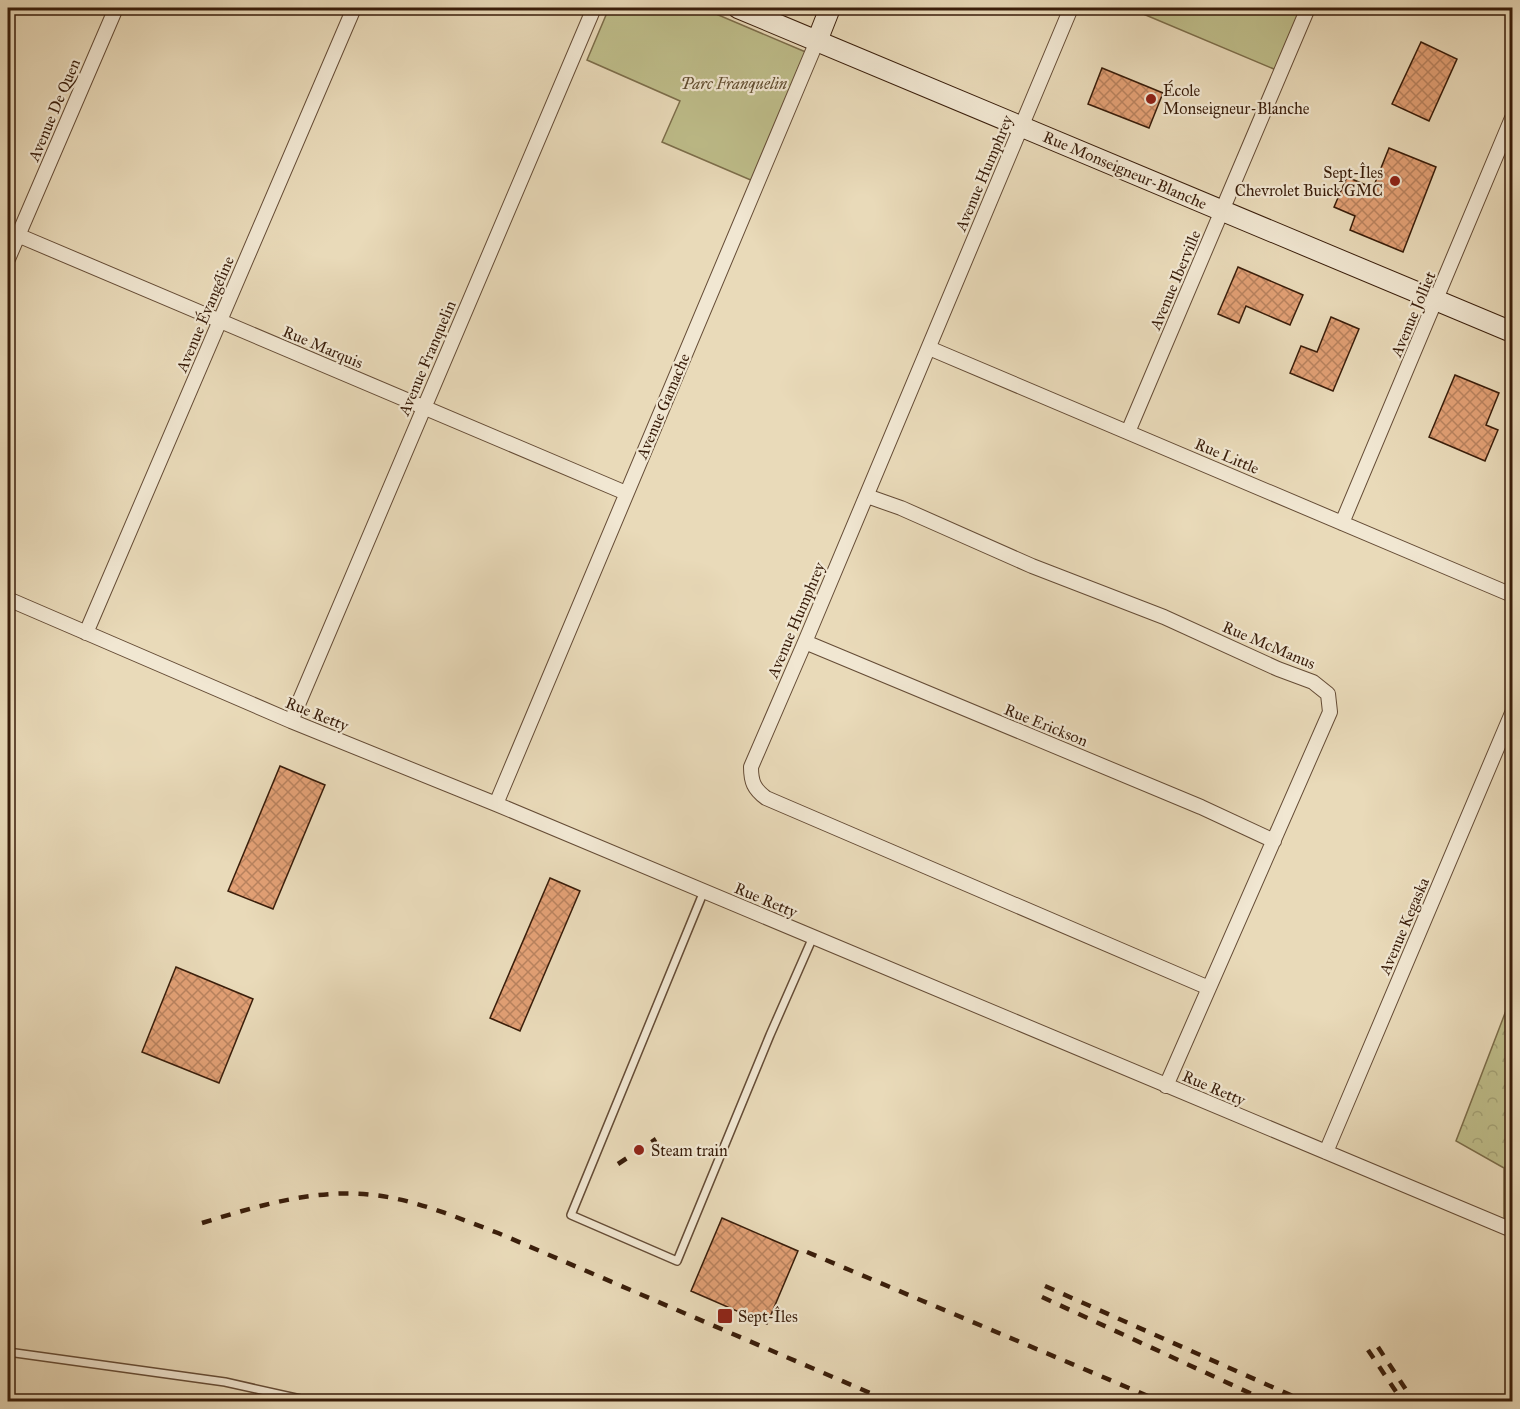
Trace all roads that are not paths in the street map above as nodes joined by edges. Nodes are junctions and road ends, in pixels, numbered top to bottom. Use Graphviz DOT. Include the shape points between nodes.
graph roads {
  1 [pos="116,8"];
  2 [pos="354,8"];
  3 [pos="594,8"];
  4 [pos="738,8"];
  5 [pos="830,8"];
  6 [pos="1071,8"];
  7 [pos="1308,8"];
  8 [pos="817,40"];
  9 [pos="1512,118"];
  10 [pos="1021,126"];
  11 [pos="1223,211"];
  12 [pos="13,233"];
  13 [pos="8,259"];
  14 [pos="1436,301"];
  15 [pos="220,321"];
  16 [pos="1512,332"];
  17 [pos="929,348"];
  18 [pos="424,407"];
  19 [pos="1128,432"];
  20 [pos="626,493"];
  21 [pos="867,496"];
  22 [pos="1342,523"];
  23 [pos="1512,595"];
  24 [pos="8,599"];
  25 [pos="86,633"];
  26 [pos="805,642"];
  27 [pos="1512,713"];
  28 [pos="291,721"];
  29 [pos="496,804"];
  30 [pos="1274,841"];
  31 [pos="704,891"];
  32 [pos="813,938"];
  33 [pos="1209,988"];
  34 [pos="1166,1086"];
  35 [pos="1326,1152"];
  36 [pos="1512,1230"];
  37 [pos="8,1352"];
  38 [pos="314,1401"];
  1 -- 12 [label="street, Avenue De Quen"];
  2 -- 15 [label="street, Avenue Évangéline"];
  3 -- 18 [label="street, Avenue Franquelin"];
  4 -- 8 [label="street, Rue Monseigneur-Blanche"];
  5 -- 8 [label="street, Avenue Gamache"];
  6 -- 10 [label="street, Avenue Humphrey"];
  7 -- 11 [label="street, Avenue Iberville"];
  8 -- 10 [label="street, Rue Monseigneur-Blanche"];
  8 -- 20 [label="street, Avenue Gamache"];
  9 -- 14 [label="street, Avenue Jolliet"];
  10 -- 11 [label="street, Rue Monseigneur-Blanche"];
  10 -- 17 [label="street, Avenue Humphrey"];
  11 -- 14 [label="street, Rue Monseigneur-Blanche"];
  11 -- 19 [label="street, Avenue Iberville"];
  12 -- 13 [label="street, Avenue De Quen"];
  12 -- 15 [label="street, Rue Marquis"];
  14 -- 16 [label="street, Rue Monseigneur-Blanche"];
  14 -- 22 [label="street, Avenue Jolliet"];
  15 -- 18 [label="street, Rue Marquis"];
  15 -- 25 [label="street, Avenue Évangéline"];
  17 -- 19 [label="street, Rue Little"];
  17 -- 21 [label="street, Avenue Humphrey"];
  18 -- 20 [label="street, Rue Marquis"];
  18 -- 28 [label="street, Avenue Franquelin"];
  19 -- 22 [label="street, Rue Little"];
  20 -- 29 [label="street, Avenue Gamache"];
  21 -- 26 [label="street, Avenue Humphrey"];
  21 -- 30 [label="street, Rue McManus" via="1313,681 1328,694 1330,712"];
  22 -- 23 [label="street, Rue Little"];
  24 -- 25 [label="street, Rue Retty"];
  25 -- 28 [label="street, Rue Retty"];
  26 -- 30 [label="street, Rue Erickson"];
  26 -- 33 [label="street, Avenue Humphrey" via="751,766 754,789 766,798"];
  27 -- 35 [label="street, Avenue Kegaska"];
  28 -- 29 [label="street, Rue Retty"];
  29 -- 31 [label="street, Rue Retty"];
  30 -- 33 [label="street, Rue McManus"];
  31 -- 32 [label="street, Rue Retty"];
  31 -- 32 [label="lane" via="571,1215 677,1261"];
  32 -- 34 [label="street, Rue Retty"];
  33 -- 34 [label="street, Rue McManus"];
  34 -- 35 [label="street, Rue Retty"];
  35 -- 36 [label="street, Rue Retty"];
  37 -- 38 [label="lane" via="225,1382"];
}
